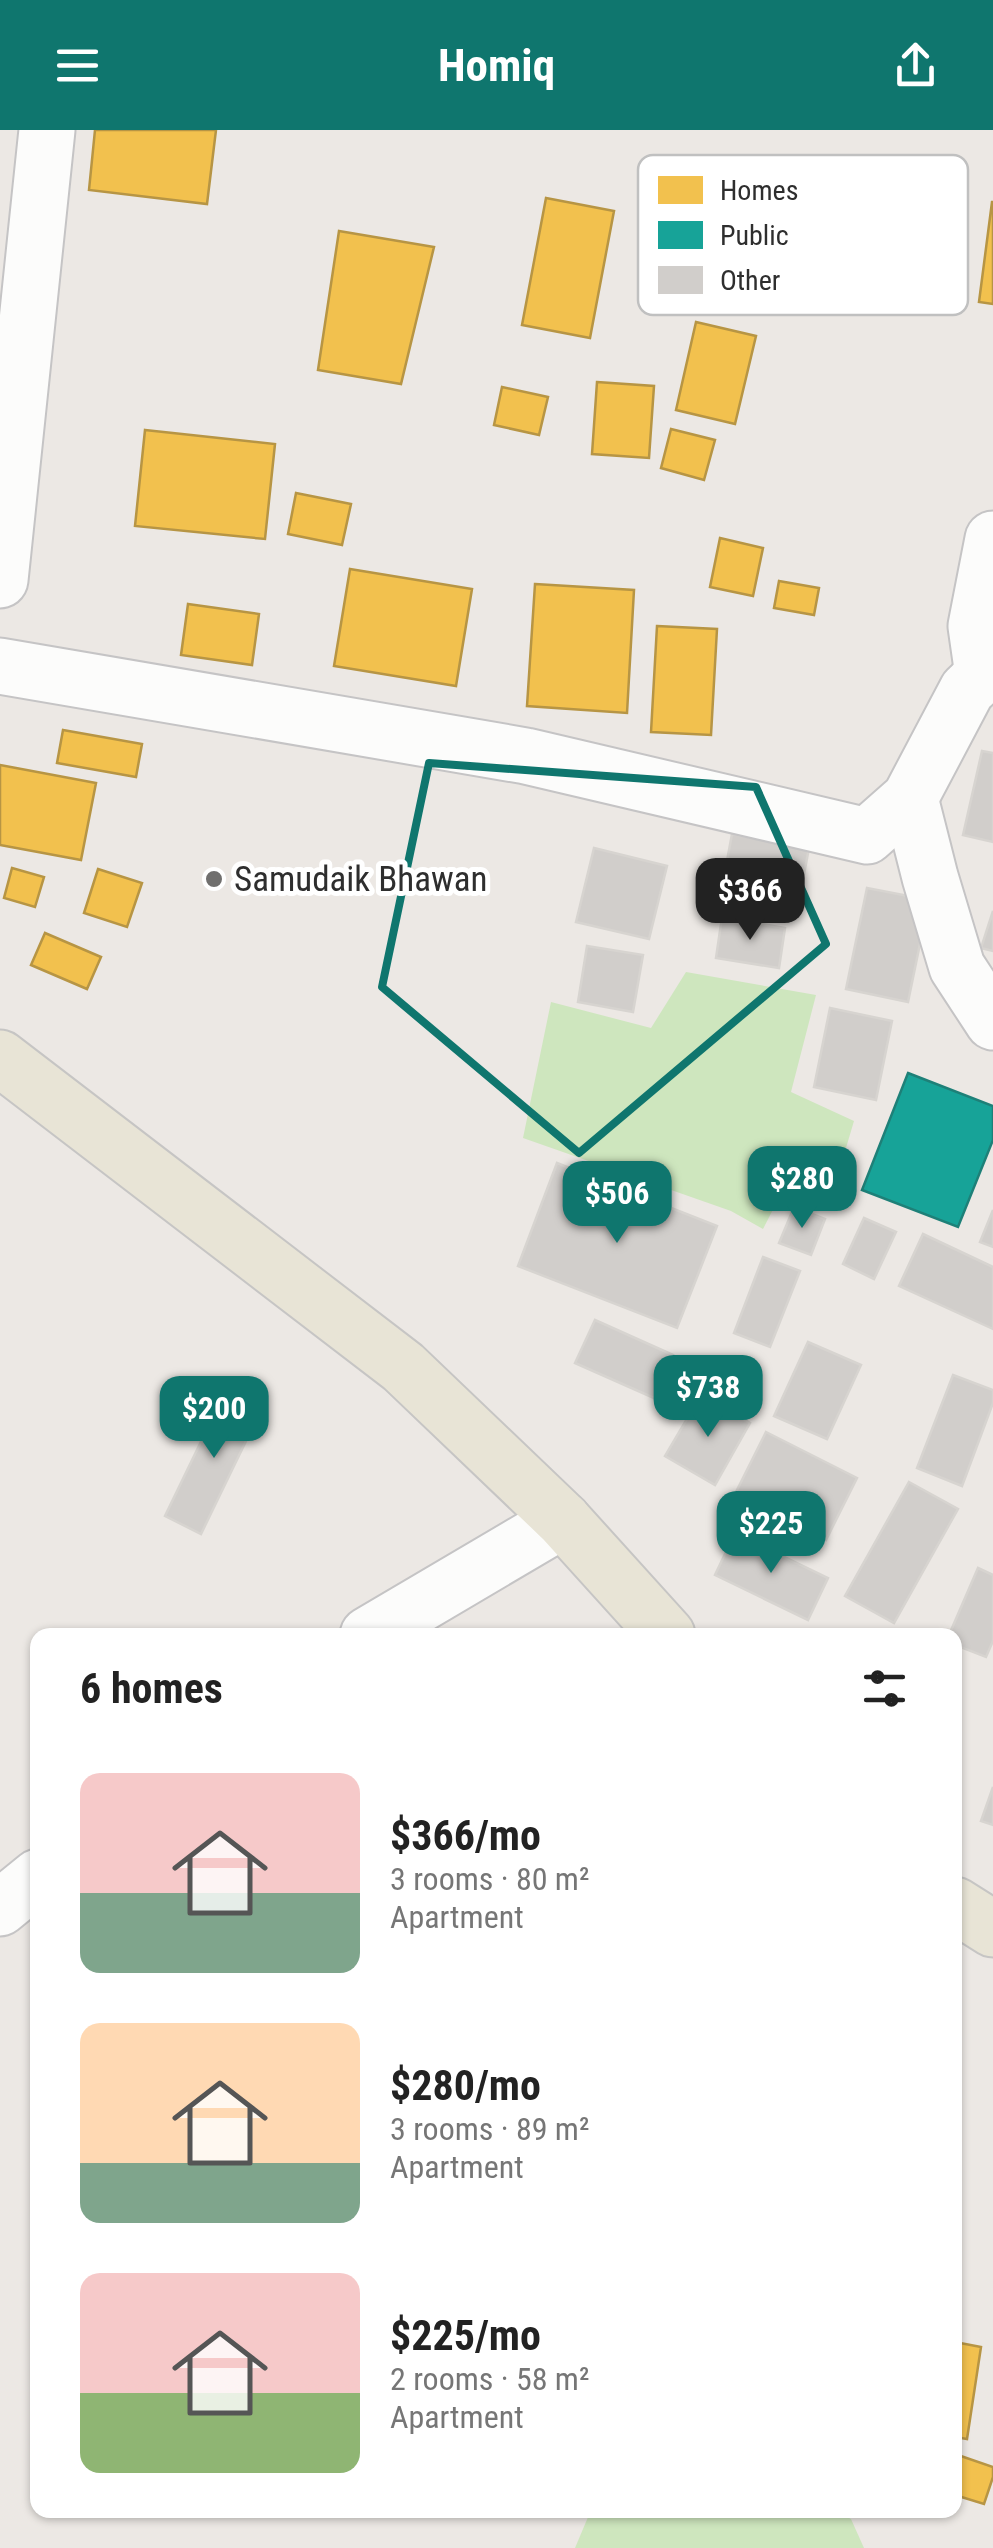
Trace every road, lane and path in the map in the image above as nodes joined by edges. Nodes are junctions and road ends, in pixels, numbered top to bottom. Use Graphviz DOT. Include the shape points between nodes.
graph roads {
  1 [pos="47,130"];
  2 [pos="993,539"];
  3 [pos="0,580"];
  4 [pos="0,666"];
  5 [pos="988,670"];
  6 [pos="910,798"];
  7 [pos="993,1022"];
  8 [pos="0,1058"];
  9 [pos="563,1520"];
  10 [pos="380,1628"];
  11 [pos="660,1628"];
  12 [pos="30,1884"];
  13 [pos="0,1908"];
  14 [pos="962,1909"];
  15 [pos="993,1929"];
  1 -- 3 [label="street"];
  2 -- 5 [label="street" via="976,626"];
  4 -- 6 [label="street" via="526,756 867,836"];
  5 -- 6 [label="street" via="967,690"];
  6 -- 7 [label="street" via="957,967"];
  8 -- 9 [label="main road" via="404,1367"];
  9 -- 10 [label="street"];
  9 -- 11 [label="main road"];
  12 -- 13 [label="street"];
  14 -- 15 [label="main road"];
}
